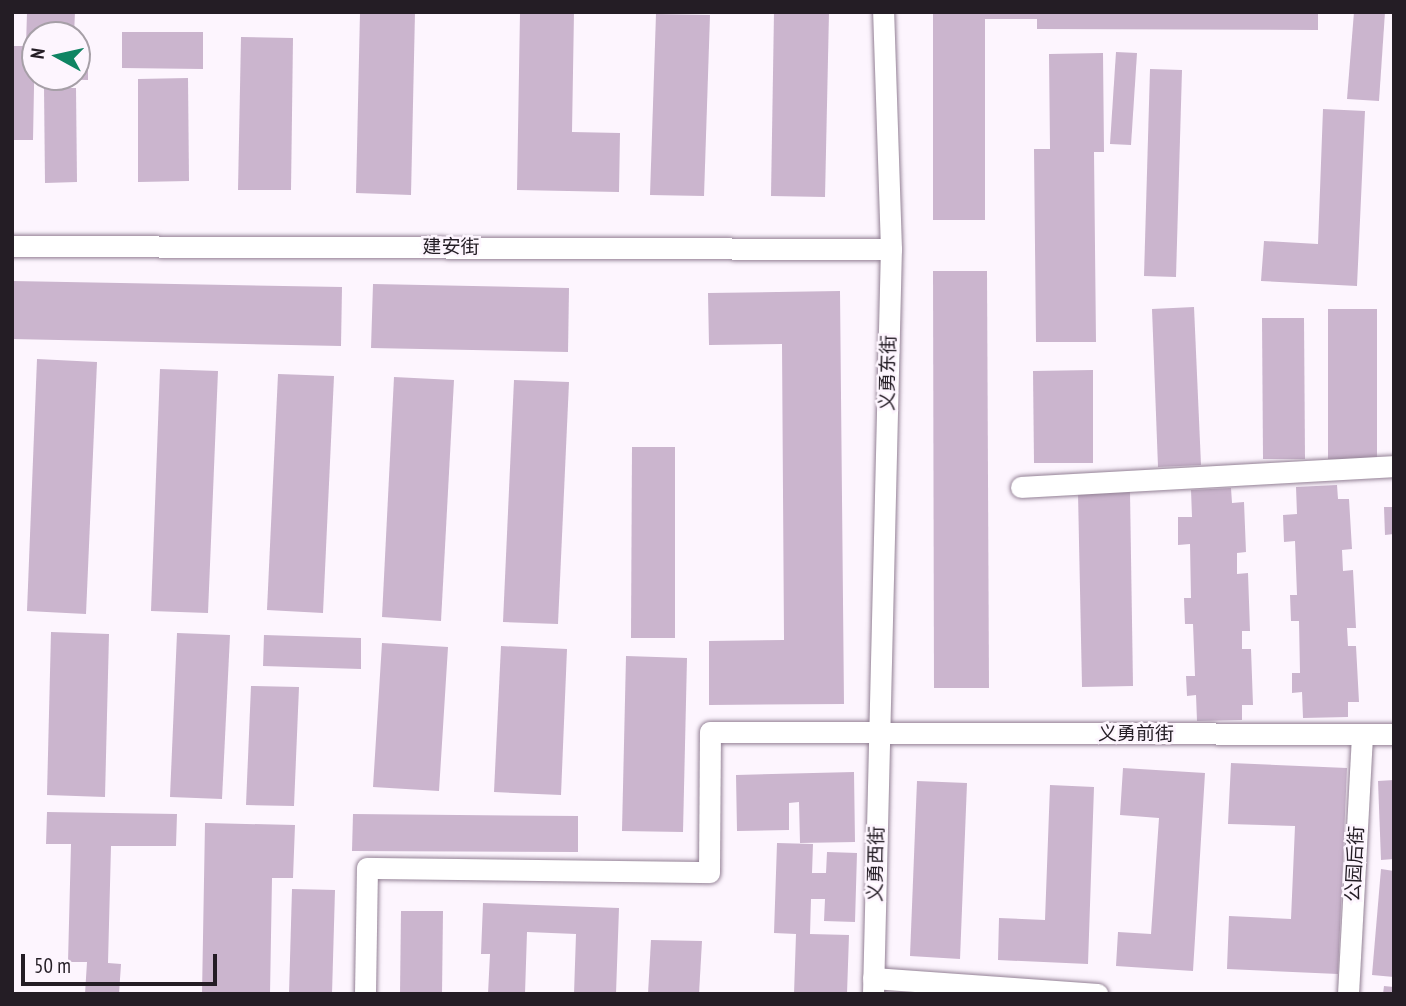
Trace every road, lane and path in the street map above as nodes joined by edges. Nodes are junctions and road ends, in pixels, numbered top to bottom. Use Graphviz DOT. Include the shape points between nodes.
graph roads {
  1 [pos="883,12"];
  2 [pos="12,246"];
  3 [pos="891,249"];
  4 [pos="1394,466"];
  5 [pos="1021,487"];
  6 [pos="878,734"];
  7 [pos="1362,734"];
  8 [pos="1394,734"];
  9 [pos="873,986"];
  10 [pos="365,994"];
  11 [pos="1097,994"];
  12 [pos="1348,994"];
  1 -- 3 [label="street, 义勇东街"];
  2 -- 3 [label="street, 建安街"];
  3 -- 6 [label="street, 义勇东街"];
  4 -- 5 [label="street"];
  6 -- 7 [label="street, 义勇前街"];
  6 -- 9 [label="street, 义勇西街"];
  6 -- 10 [label="street, 义勇前街" via="710,732 709,873 367,868"];
  7 -- 8 [label="street, 义勇前街"];
  7 -- 12 [label="street, 公园后街"];
  9 -- 11 [label="street"];
}
